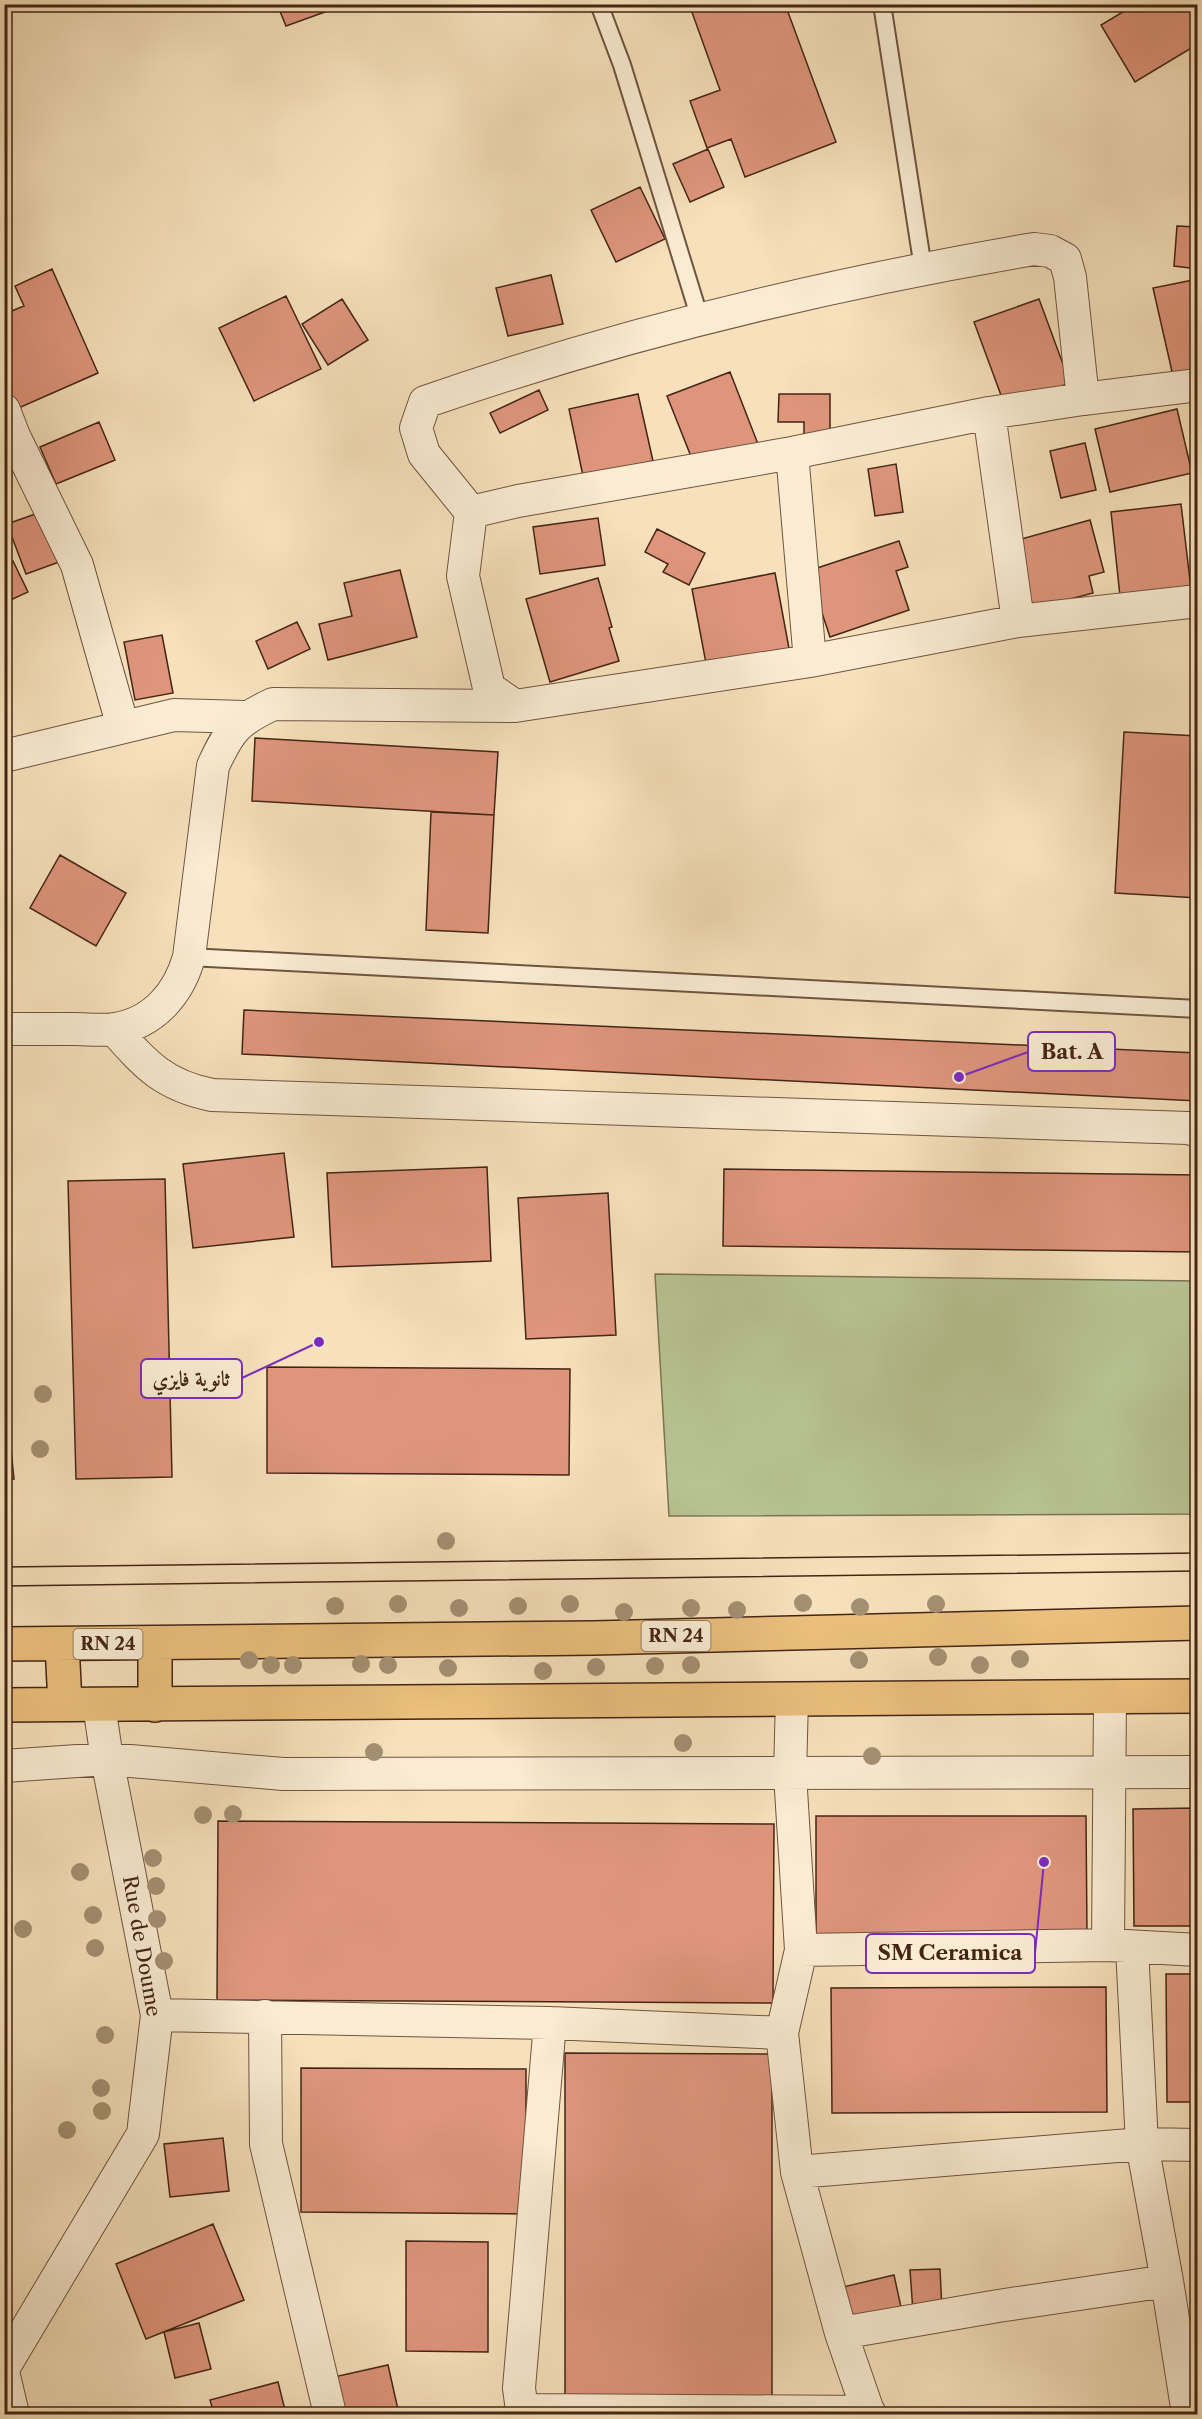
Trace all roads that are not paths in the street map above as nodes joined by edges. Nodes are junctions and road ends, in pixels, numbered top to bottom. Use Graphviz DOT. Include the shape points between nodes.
graph roads {
  1 [pos="599,4"];
  2 [pos="882,4"];
  3 [pos="923,268"];
  4 [pos="700,319"];
  5 [pos="1197,385"];
  6 [pos="1083,399"];
  7 [pos="4,410"];
  8 [pos="989,413"];
  9 [pos="792,453"];
  10 [pos="471,513"];
  11 [pos="1197,601"];
  12 [pos="1018,621"];
  13 [pos="810,661"];
  14 [pos="515,706"];
  15 [pos="245,717"];
  16 [pos="123,728"];
  17 [pos="4,756"];
  18 [pos="189,957"];
  19 [pos="1197,1009"];
  20 [pos="4,1029"];
  21 [pos="114,1029"];
  22 [pos="1197,1131"];
  23 [pos="1197,1623"];
  24 [pos="155,1643"];
  25 [pos="4,1644"];
  26 [pos="62,1644"];
  27 [pos="1197,1696"];
  28 [pos="1110,1697"];
  29 [pos="792,1699"];
  30 [pos="65,1704"];
  31 [pos="4,1705"];
  32 [pos="99,1705"];
  33 [pos="155,1705"];
  34 [pos="107,1759"];
  35 [pos="4,1766"];
  36 [pos="1197,1772"];
  37 [pos="1110,1773"];
  38 [pos="790,1774"];
  39 [pos="1120,1946"];
  40 [pos="801,1950"];
  41 [pos="1197,1950"];
  42 [pos="157,2015"];
  43 [pos="265,2016"];
  44 [pos="550,2023"];
  45 [pos="782,2033"];
  46 [pos="1142,2145"];
  47 [pos="1197,2145"];
  48 [pos="797,2172"];
  49 [pos="1167,2281"];
  50 [pos="841,2333"];
  51 [pos="4,2367"];
  52 [pos="1189,2370"];
  53 [pos="4,2376"];
  54 [pos="869,2413"];
  55 [pos="13,2415"];
  56 [pos="330,2415"];
  57 [pos="1188,2415"];
  1 -- 4 [label="lane" via="622,65"];
  2 -- 3 [label="lane"];
  3 -- 4 [label="street"];
  3 -- 6 [label="street" via="1034,249 1050,251 1065,259"];
  4 -- 10 [label="street" via="425,402 416,428 424,454"];
  5 -- 6 [label="street"];
  6 -- 8 [label="street"];
  7 -- 16 [label="street" via="77,566"];
  8 -- 9 [label="street"];
  8 -- 12 [label="street"];
  9 -- 10 [label="street" via="518,501"];
  9 -- 13 [label="street"];
  10 -- 14 [label="street" via="463,576 489,688"];
  11 -- 12 [label="street"];
  12 -- 13 [label="street"];
  13 -- 14 [label="street"];
  14 -- 15 [label="street" via="273,704"];
  15 -- 16 [label="street" via="174,715"];
  15 -- 18 [label="street" via="225,740 213,766"];
  16 -- 17 [label="street"];
  18 -- 19 [label="lane"];
  18 -- 21 [label="street" via="184,975 153,1014"];
  20 -- 21 [label="street"];
  21 -- 22 [label="street" via="161,1077 188,1090 212,1095"];
  23 -- 24 [label="main road, RN 24" via="594,1638"];
  24 -- 26 [label="main road, RN 24"];
  24 -- 33 [label="main road, RN 24"];
  25 -- 26 [label="main road, RN 24"];
  26 -- 30 [label="main road, RN 24"];
  27 -- 28 [label="main road"];
  28 -- 29 [label="main road"];
  28 -- 37 [label="street"];
  29 -- 33 [label="main road"];
  29 -- 38 [label="street"];
  30 -- 31 [label="main road"];
  30 -- 32 [label="main road"];
  32 -- 33 [label="main road"];
  32 -- 34 [label="street, Rue de Doume"];
  34 -- 35 [label="street"];
  34 -- 38 [label="street" via="283,1774"];
  34 -- 42 [label="street, Rue de Doume"];
  36 -- 37 [label="street"];
  37 -- 38 [label="street"];
  37 -- 39 [label="street"];
  38 -- 40 [label="street"];
  39 -- 40 [label="street"];
  39 -- 41 [label="street"];
  39 -- 46 [label="street"];
  40 -- 45 [label="street"];
  42 -- 43 [label="street"];
  42 -- 51 [label="street, Rue de Doume" via="143,2134"];
  43 -- 44 [label="street"];
  43 -- 56 [label="street" via="266,2144"];
  44 -- 45 [label="street"];
  44 -- 54 [label="street" via="519,2388 521,2403 531,2410"];
  45 -- 48 [label="street"];
  46 -- 47 [label="street"];
  46 -- 48 [label="street"];
  46 -- 49 [label="street"];
  48 -- 50 [label="street"];
  49 -- 50 [label="street"];
  49 -- 52 [label="street"];
  50 -- 54 [label="street"];
  52 -- 57 [label="street"];
  53 -- 55 [label="street"];
}
